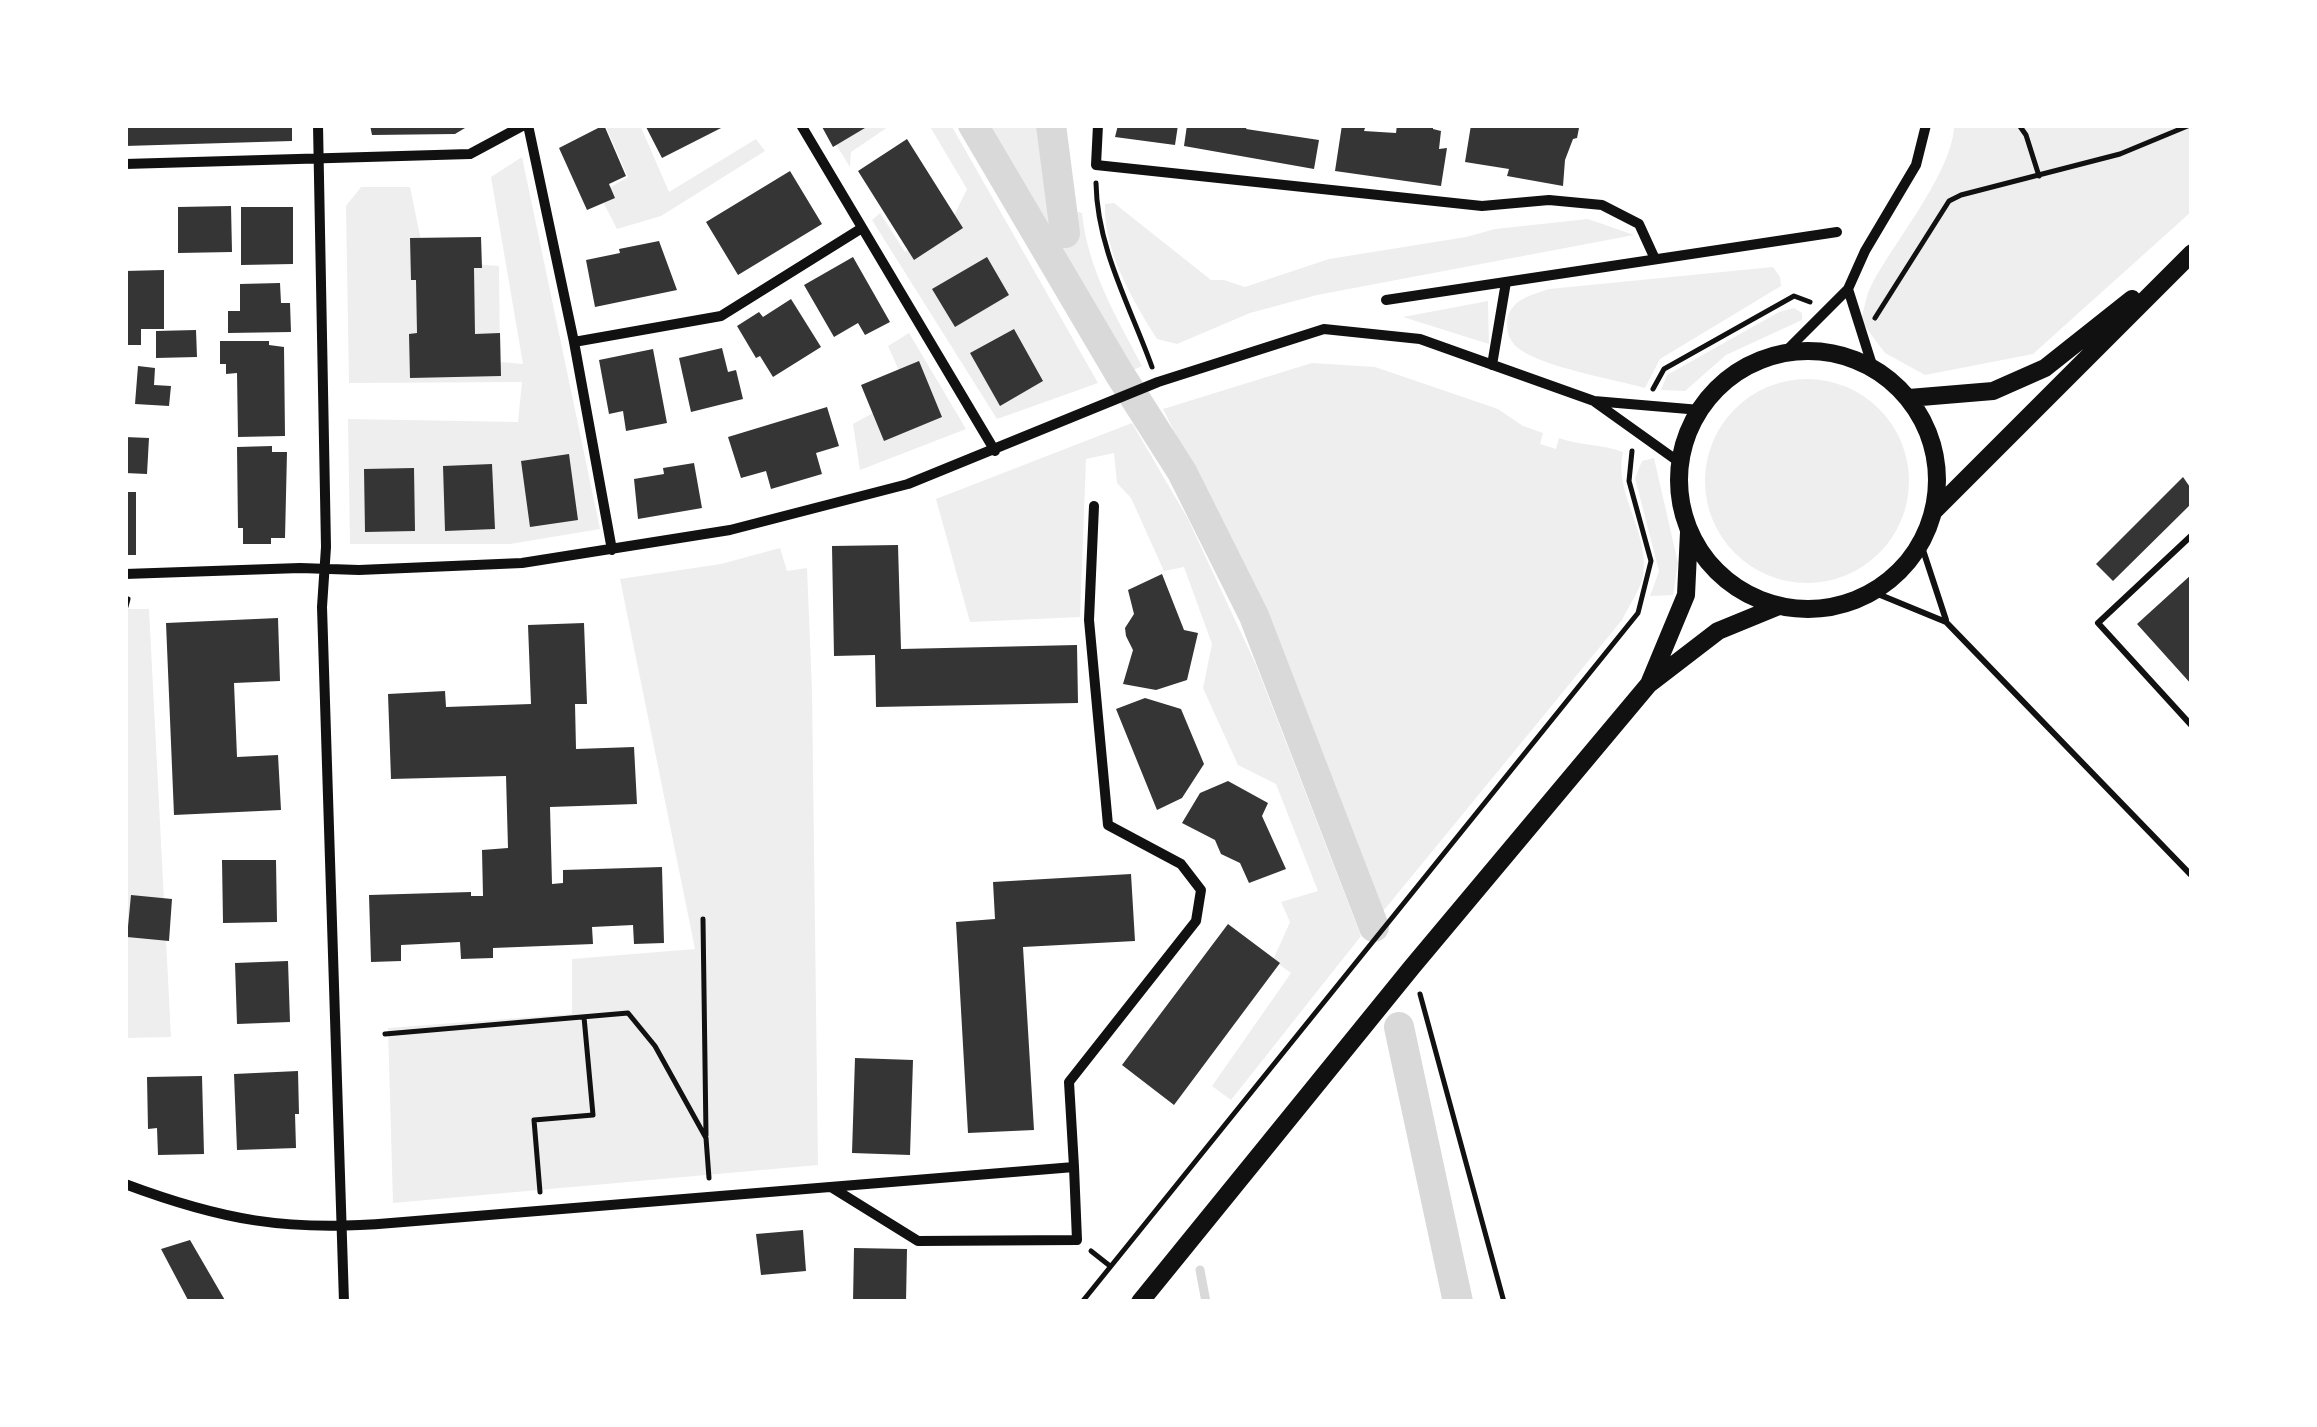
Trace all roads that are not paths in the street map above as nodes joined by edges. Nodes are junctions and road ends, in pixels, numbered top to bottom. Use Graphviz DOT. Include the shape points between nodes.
graph roads {
  1 [pos="318,125"];
  2 [pos="526,125"];
  3 [pos="801,125"];
  4 [pos="1098,125"];
  5 [pos="1926,125"];
  6 [pos="319,158"];
  7 [pos="125,164"];
  8 [pos="862,228"];
  9 [pos="1837,232"];
  10 [pos="2192,250"];
  11 [pos="1655,259"];
  12 [pos="1506,282"];
  13 [pos="1848,289"];
  14 [pos="1386,300"];
  15 [pos="574,342"];
  16 [pos="1785,352"];
  17 [pos="1492,365"];
  18 [pos="1872,368"];
  19 [pos="1909,398"];
  20 [pos="1594,401"];
  21 [pos="1700,410"];
  22 [pos="995,451"];
  23 [pos="1679,462"];
  24 [pos="1094,506"];
  25 [pos="1934,511"];
  26 [pos="1689,532"];
  27 [pos="2192,535"];
  28 [pos="1921,544"];
  29 [pos="612,550"];
  30 [pos="325,569"];
  31 [pos="125,574"];
  32 [pos="1873,592"];
  33 [pos="1778,606"];
  34 [pos="1946,622"];
  35 [pos="1649,684"];
  36 [pos="2192,726"];
  37 [pos="2192,876"];
  38 [pos="1074,1167"];
  39 [pos="125,1184"];
  40 [pos="831,1187"];
  41 [pos="342,1228"];
  42 [pos="344,1302"];
  43 [pos="1140,1302"];
  1 -- 6 [label="street"];
  2 -- 6 [label="street" via="470,154"];
  2 -- 15 [label="street"];
  3 -- 8 [label="street"];
  4 -- 11 [label="street" via="1096,165 1482,206 1549,200 1602,205 1639,224"];
  5 -- 13 [label="street" via="1916,165"];
  6 -- 7 [label="street"];
  6 -- 30 [label="street"];
  8 -- 15 [label="street" via="721,316"];
  8 -- 22 [label="street"];
  9 -- 11 [label="street"];
  10 -- 19 [label="main road" via="2044,368 1993,391"];
  10 -- 25 [label="main road"];
  11 -- 12 [label="street"];
  12 -- 14 [label="street"];
  12 -- 17 [label="street"];
  13 -- 16 [label="street"];
  13 -- 18 [label="street"];
  15 -- 29 [label="street"];
  16 -- 18 [label="main road" via="1845,356"];
  16 -- 21 [label="main road" via="1745,366"];
  17 -- 20 [label="street"];
  17 -- 22 [label="street" via="1420,340 1324,329 1158,382"];
  18 -- 19 [label="main road"];
  19 -- 25 [label="main road" via="1929,433 1938,471"];
  20 -- 21 [label="street"];
  20 -- 23 [label="street"];
  21 -- 23 [label="main road"];
  22 -- 29 [label="street" via="814,510"];
  23 -- 26 [label="main road" via="1679,498"];
  24 -- 38 [label="street" via="1089,620 1108,825 1181,864 1201,890 1196,920 1070,1082"];
  25 -- 28 [label="main road"];
  26 -- 33 [label="main road" via="1725,580"];
  26 -- 35 [label="main road" via="1686,595"];
  27 -- 36 [label="lane" via="2098,624"];
  28 -- 32 [label="main road"];
  28 -- 34 [label="lane"];
  29 -- 30 [label="street" via="522,564"];
  30 -- 31 [label="street"];
  30 -- 41 [label="street"];
  32 -- 33 [label="main road" via="1811,610"];
  32 -- 34 [label="lane"];
  33 -- 35 [label="main road" via="1718,631"];
  34 -- 37 [label="lane"];
  35 -- 43 [label="main road"];
  38 -- 40 [label="street"];
  38 -- 40 [label="street" via="1077,1240 918,1241"];
  39 -- 41 [label="street" via="194,1210"];
  40 -- 41 [label="street"];
  41 -- 42 [label="street"];
}
